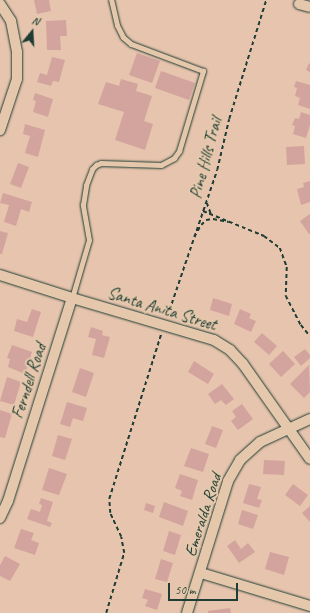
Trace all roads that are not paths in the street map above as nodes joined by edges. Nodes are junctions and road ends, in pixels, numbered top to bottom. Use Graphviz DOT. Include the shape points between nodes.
graph roads {
  1 [pos="111,0"];
  2 [pos="0,4"];
  3 [pos="299,4"];
  4 [pos="310,7"];
  5 [pos="0,130"];
  6 [pos="0,275"];
  7 [pos="72,298"];
  8 [pos="310,419"];
  9 [pos="288,428"];
  10 [pos="310,459"];
  11 [pos="4,499"];
  12 [pos="0,518"];
  13 [pos="201,573"];
  14 [pos="310,606"];
  15 [pos="188,613"];
  1 -- 7 [label="lane" via="117,25 123,37 131,44 203,71 179,151 174,158 161,165 101,163 92,170 83,200 88,240"];
  2 -- 5 [label="street" via="11,21 18,52 17,79"];
  3 -- 4 [label="street"];
  6 -- 7 [label="street, Santa Anita Street"];
  7 -- 9 [label="street, Santa Anita Street" via="214,340 230,350 243,364"];
  7 -- 11 [label="street, Ferndell Road"];
  8 -- 9 [label="street, Emeralda Road"];
  9 -- 10 [label="street, Santa Anita Street"];
  9 -- 13 [label="street, Emeralda Road" via="260,442 240,460 228,481"];
  11 -- 12 [label="street, Ferndell Road"];
  13 -- 14 [label="street"];
  13 -- 15 [label="street, Emeralda Road"];
}
